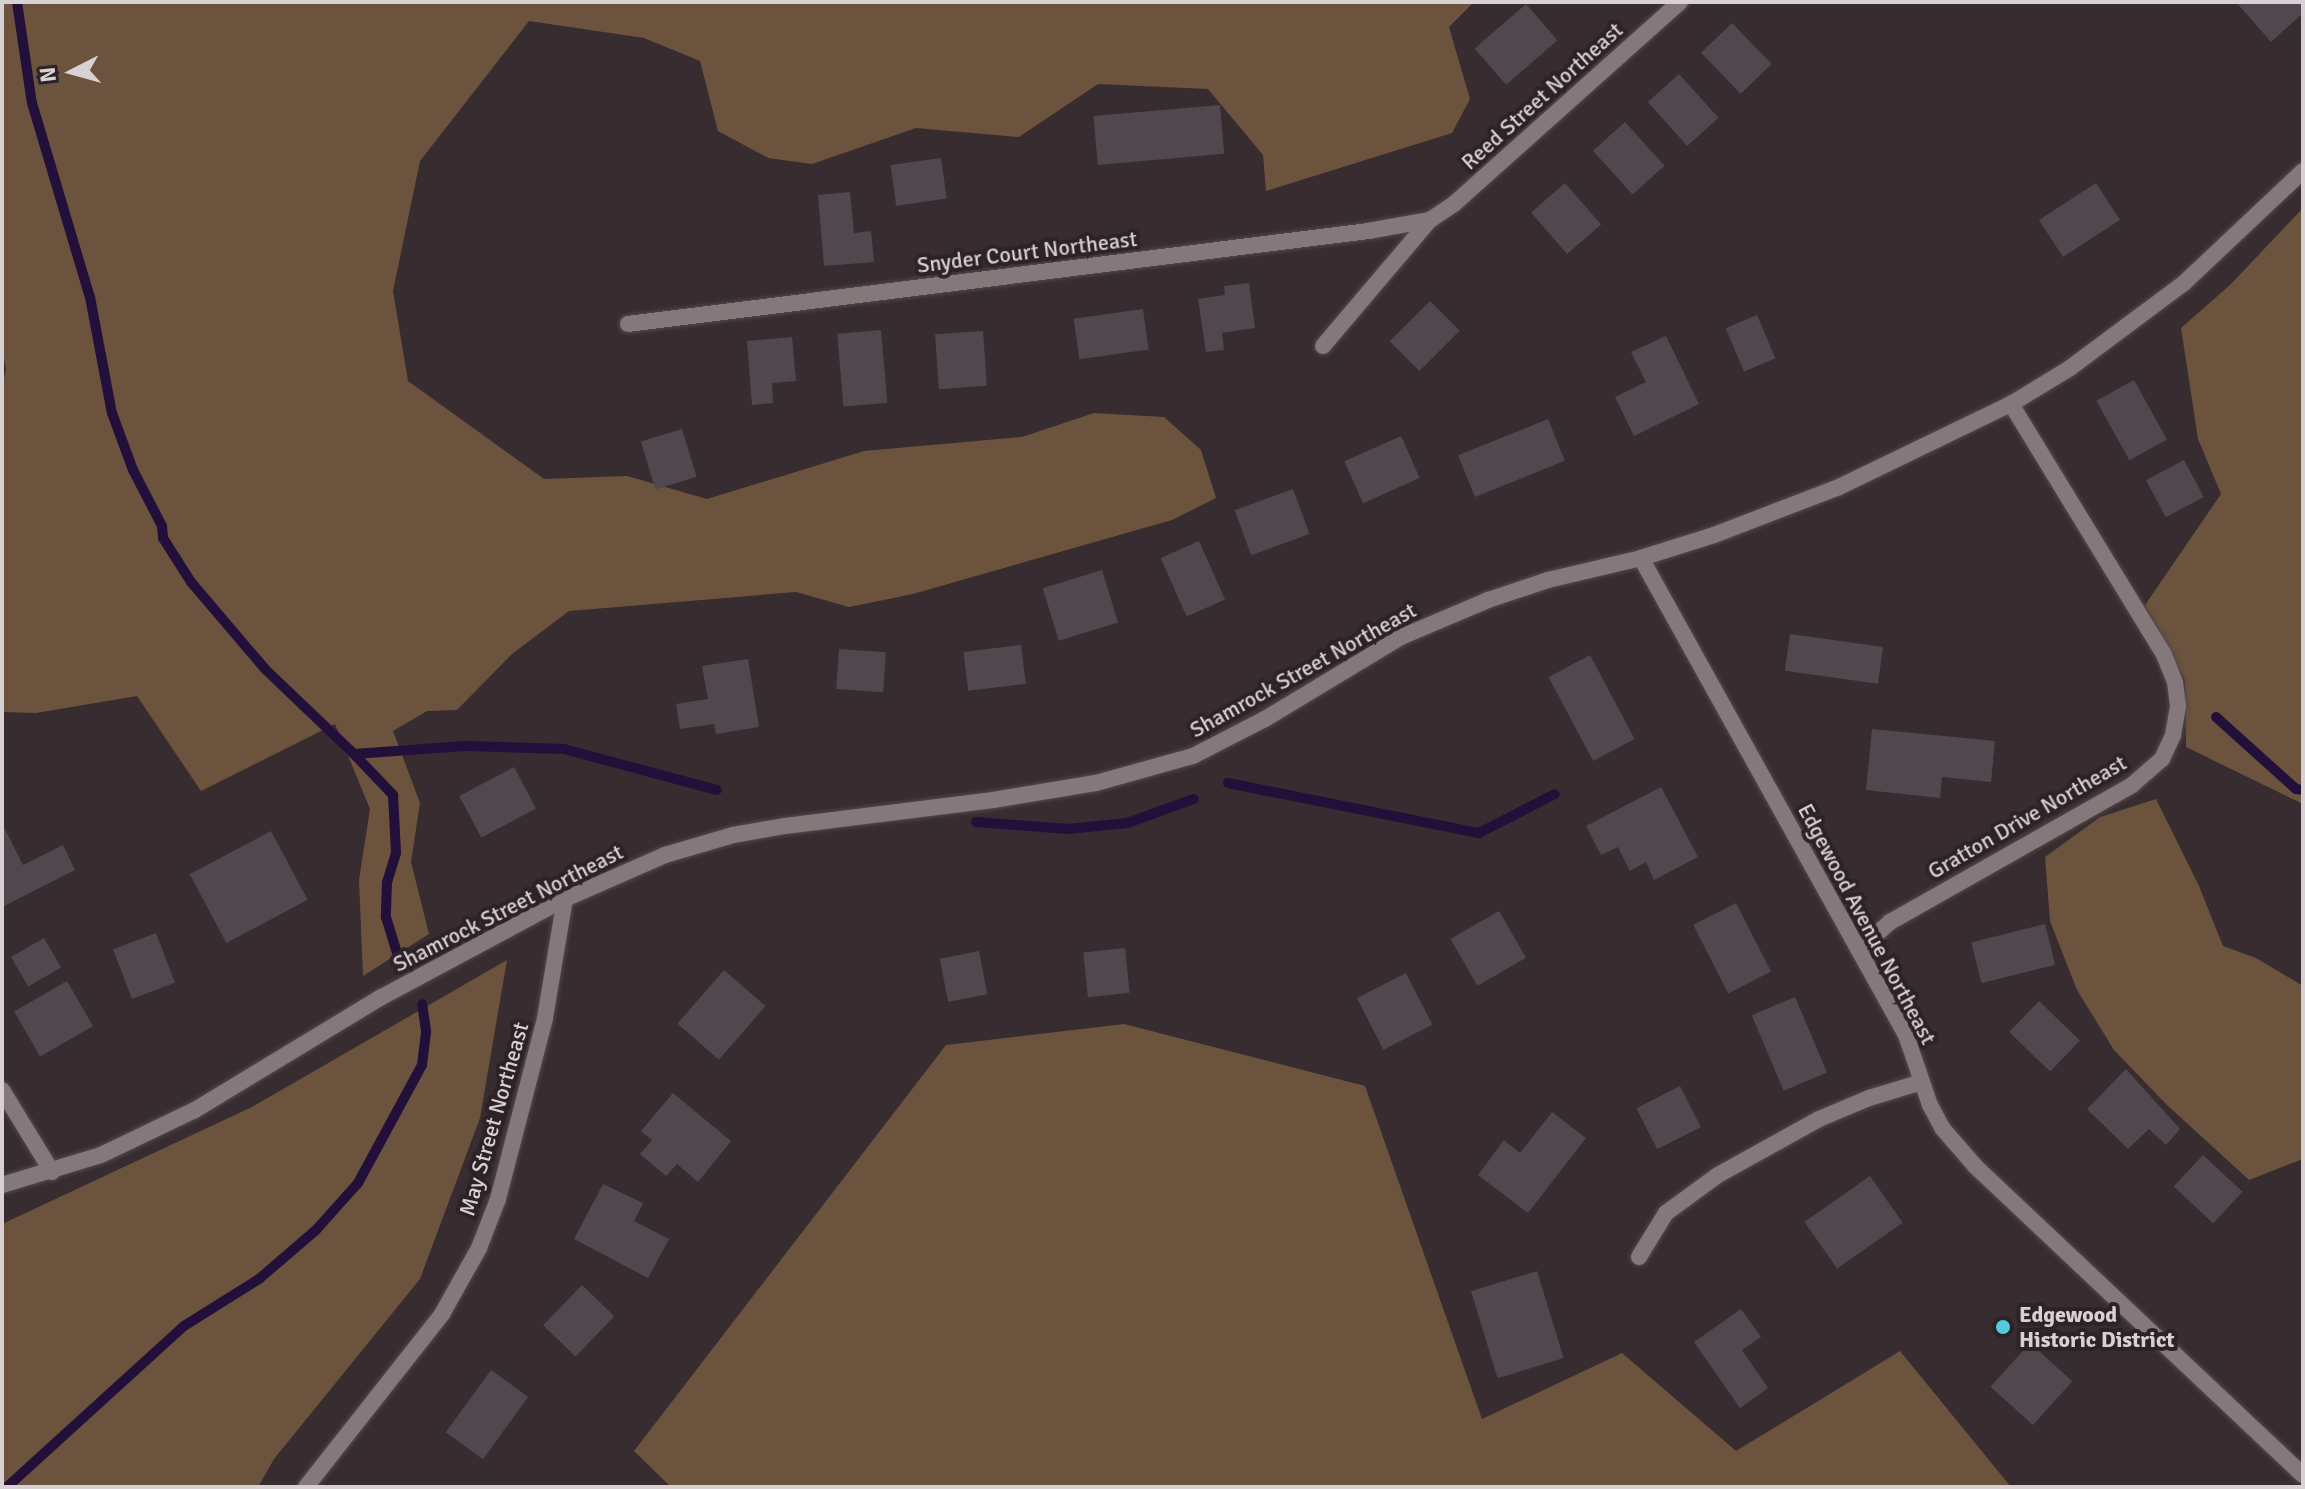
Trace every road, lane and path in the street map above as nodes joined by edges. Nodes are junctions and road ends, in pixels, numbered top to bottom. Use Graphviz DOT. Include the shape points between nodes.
graph roads {
  1 [pos="1680,2"];
  2 [pos="2303,171"];
  3 [pos="1430,220"];
  4 [pos="628,324"];
  5 [pos="1323,346"];
  6 [pos="2011,404"];
  7 [pos="1641,558"];
  8 [pos="565,899"];
  9 [pos="1859,950"];
  10 [pos="1922,1082"];
  11 [pos="2,1090"];
  12 [pos="52,1172"];
  13 [pos="2,1185"];
  14 [pos="1639,1257"];
  15 [pos="2303,1475"];
  16 [pos="306,1487"];
  1 -- 3 [label="street, Reed Street Northeast"];
  2 -- 6 [label="street, Shamrock Street Northeast" via="2184,283 2070,368"];
  3 -- 4 [label="street, Snyder Court Northeast"];
  3 -- 5 [label="street"];
  6 -- 7 [label="street, Shamrock Street Northeast" via="1839,487"];
  6 -- 9 [label="street, Gratton Drive Northeast" via="2163,653 2178,706 2173,735 2162,759 2132,785 1890,922"];
  7 -- 8 [label="street, Shamrock Street Northeast" via="1548,580 1401,637 1193,756 1096,783 733,835 665,855"];
  7 -- 9 [label="street, Edgewood Avenue Northeast"];
  8 -- 12 [label="street, Shamrock Street Northeast" via="380,998 195,1110"];
  8 -- 16 [label="street, May Street Northeast" via="545,1018 498,1199 479,1248 442,1314"];
  9 -- 10 [label="street, Edgewood Avenue Northeast" via="1906,1035"];
  10 -- 14 [label="street" via="1819,1119 1718,1175 1666,1213"];
  10 -- 15 [label="street, Edgewood Avenue Northeast" via="1943,1129 1976,1167"];
  11 -- 12 [label="street"];
  12 -- 13 [label="street, Shamrock Street Northeast"];
}
